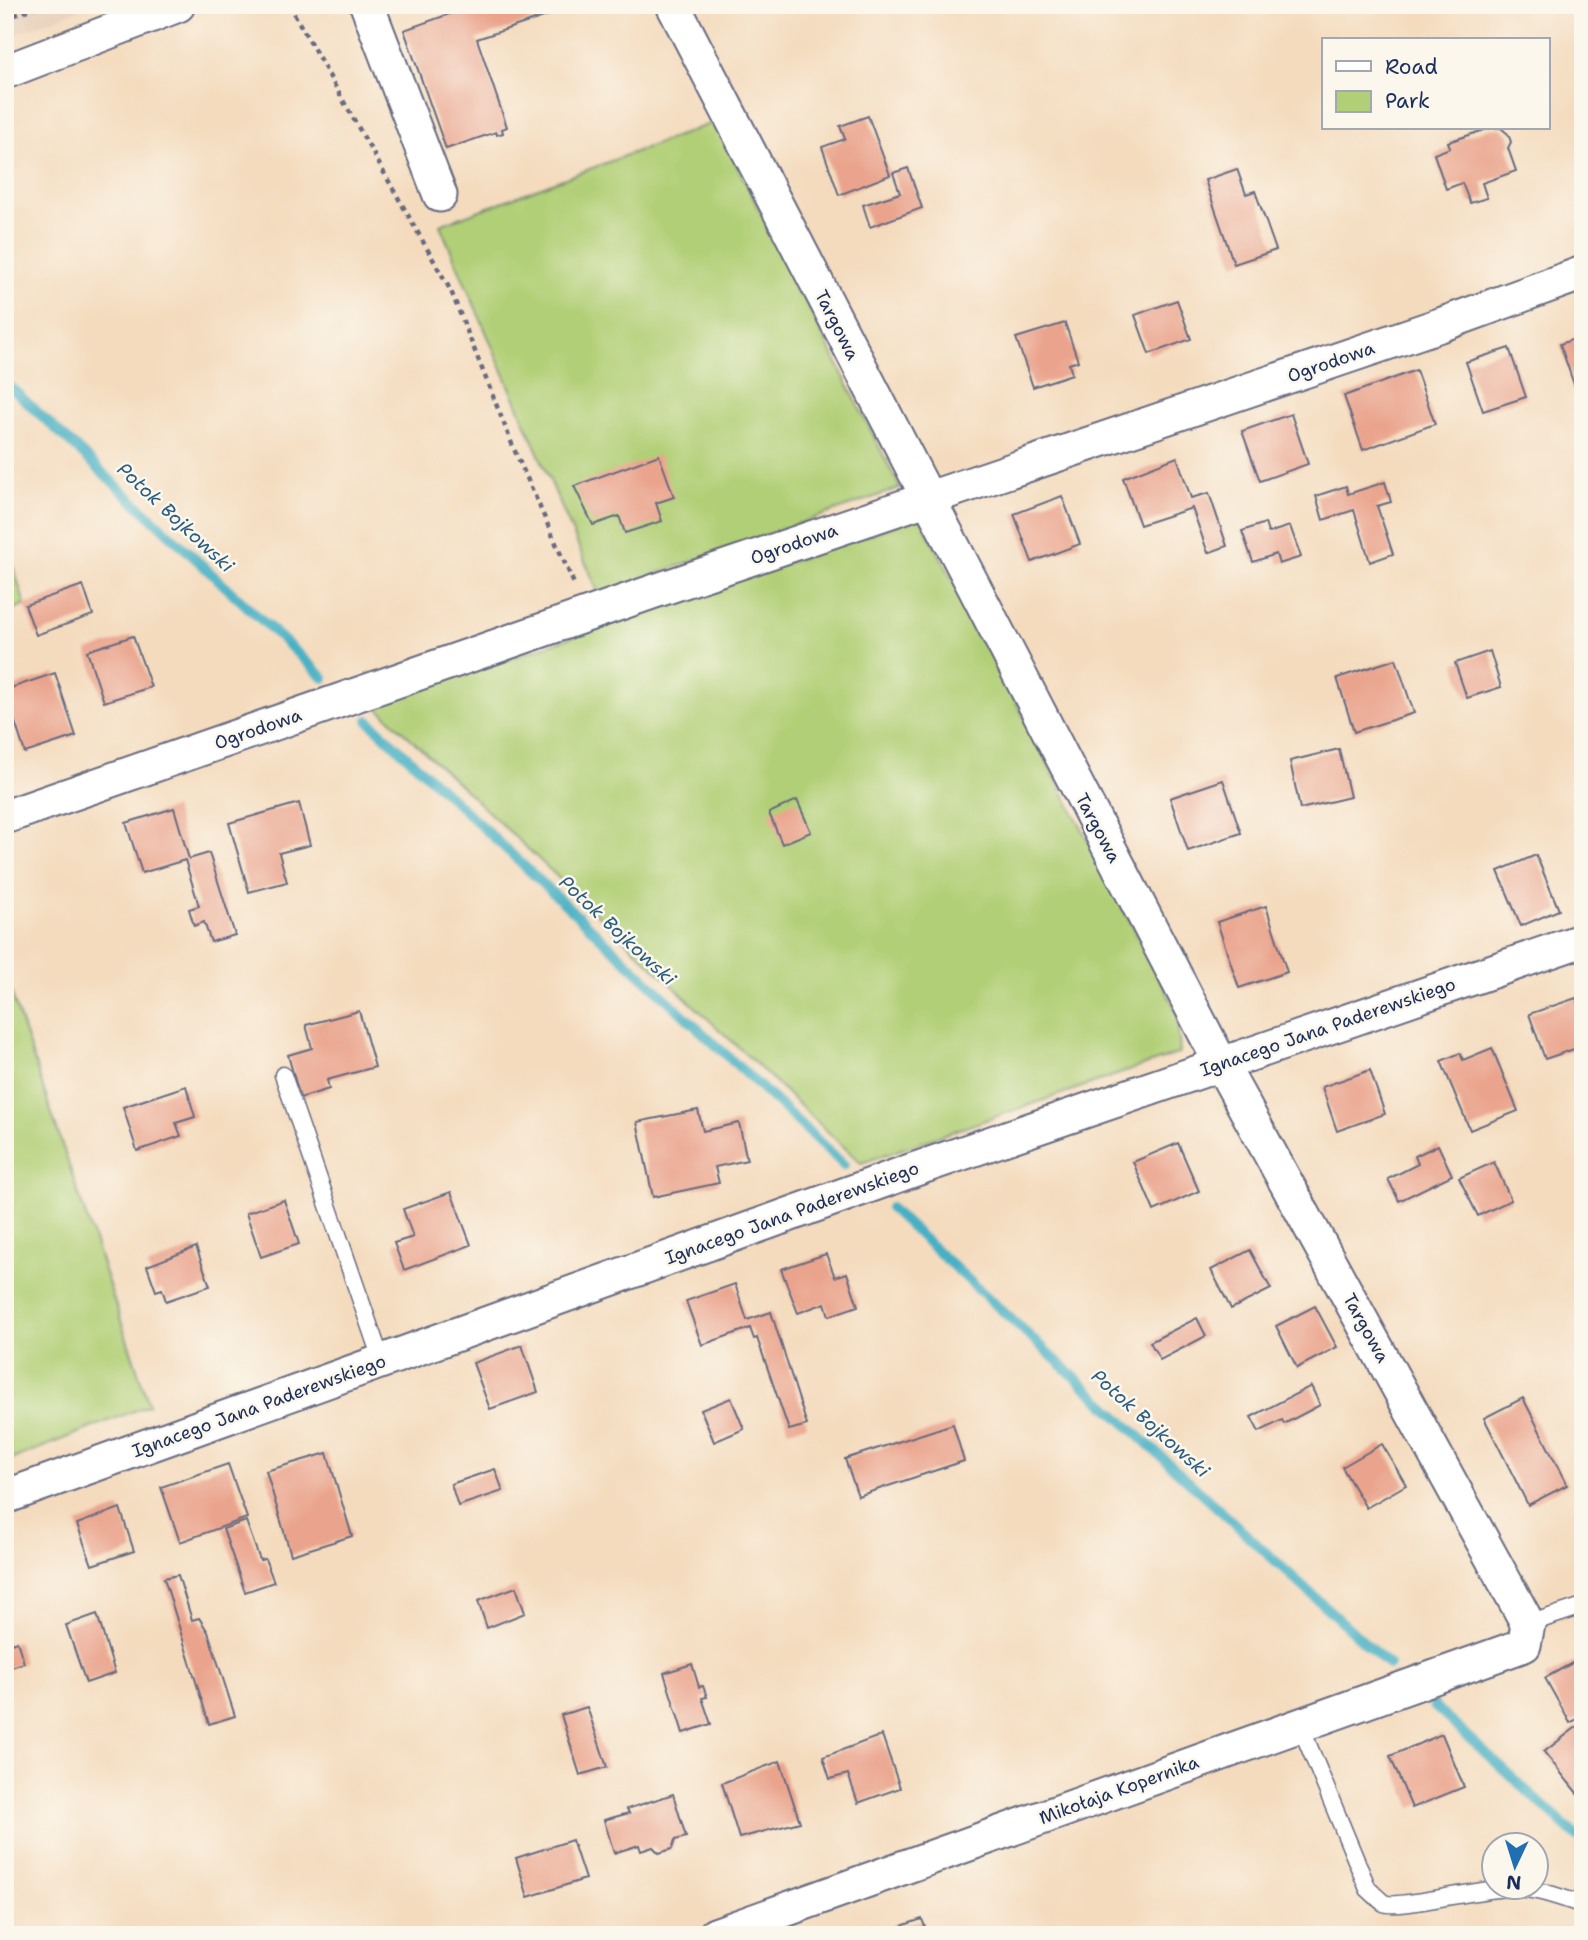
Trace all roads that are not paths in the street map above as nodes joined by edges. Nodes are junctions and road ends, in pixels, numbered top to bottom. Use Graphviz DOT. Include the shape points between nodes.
graph roads {
  1 [pos="178,5"];
  2 [pos="367,5"];
  3 [pos="673,5"];
  4 [pos="5,72"];
  5 [pos="440,195"];
  6 [pos="1583,273"];
  7 [pos="926,499"];
  8 [pos="5,817"];
  9 [pos="1583,940"];
  10 [pos="1221,1064"];
  11 [pos="283,1075"];
  12 [pos="382,1362"];
  13 [pos="5,1497"];
  14 [pos="1583,1606"];
  15 [pos="1526,1634"];
  16 [pos="1300,1725"];
  17 [pos="1583,1905"];
  18 [pos="715,1935"];
  1 -- 4 [label="street" via="120,17"];
  2 -- 5 [label="street"];
  3 -- 7 [label="street, Targowa"];
  6 -- 7 [label="street, Ogrodowa"];
  7 -- 8 [label="street, Ogrodowa"];
  7 -- 10 [label="street, Targowa"];
  9 -- 10 [label="street, Ignacego Jana Paderewskiego"];
  10 -- 12 [label="street, Ignacego Jana Paderewskiego" via="912,1170"];
  10 -- 15 [label="street, Targowa"];
  11 -- 12 [label="lane"];
  12 -- 13 [label="street, Ignacego Jana Paderewskiego"];
  14 -- 15 [label="lane"];
  15 -- 16 [label="street, Mikołaja Kopernika"];
  16 -- 17 [label="lane" via="1368,1889 1385,1904 1482,1888 1514,1888 1542,1891"];
  16 -- 18 [label="street, Mikołaja Kopernika"];
}
